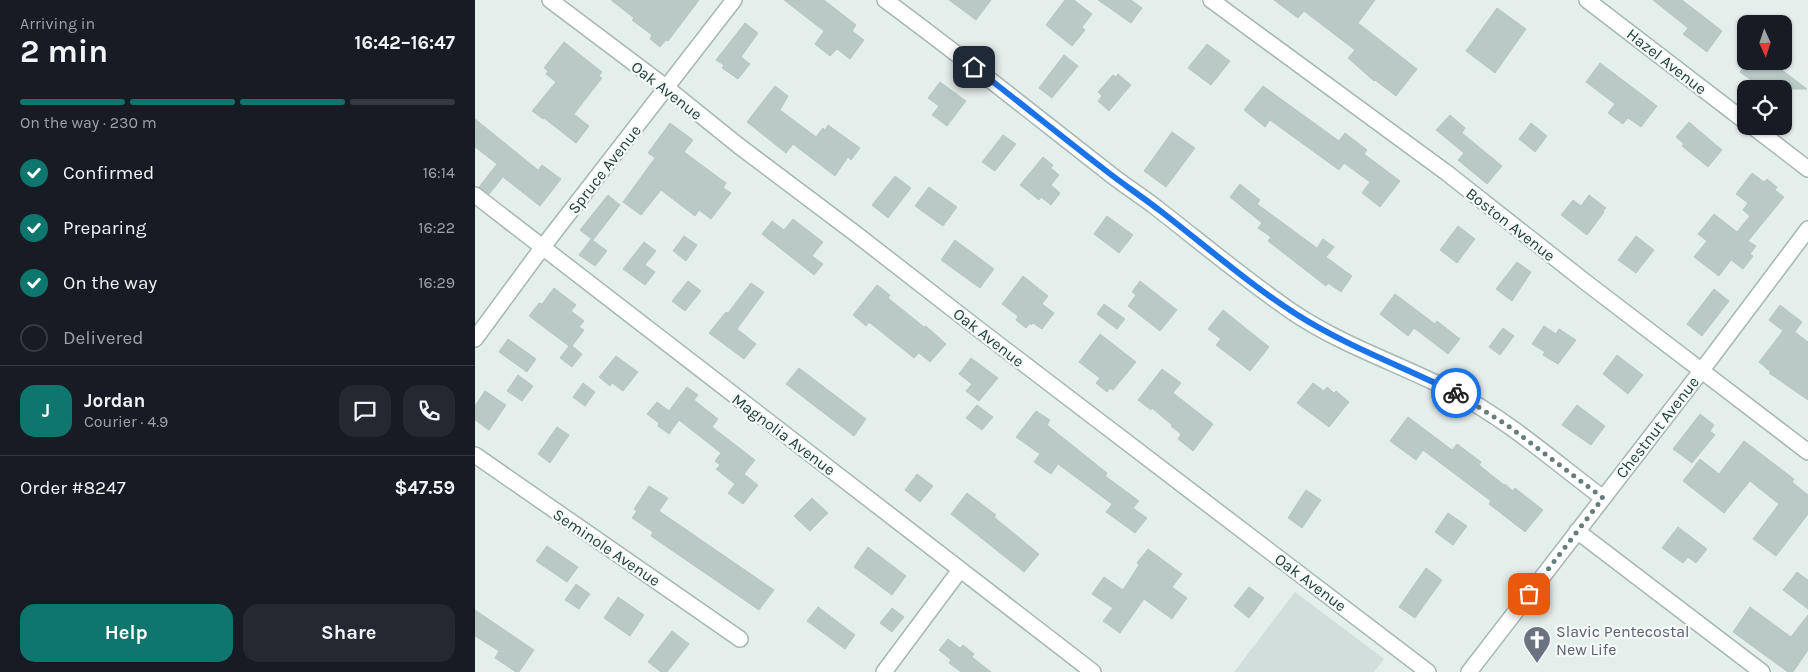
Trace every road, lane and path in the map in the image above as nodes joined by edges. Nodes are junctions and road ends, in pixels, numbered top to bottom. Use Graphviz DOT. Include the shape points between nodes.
graph roads {
  1 [pos="550,0"];
  2 [pos="734,0"];
  3 [pos="885,0"];
  4 [pos="1211,0"];
  5 [pos="1587,0"];
  6 [pos="667,88"];
  7 [pos="1737,115"];
  8 [pos="1764,135"];
  9 [pos="1808,169"];
  10 [pos="475,195"];
  11 [pos="1808,229"];
  12 [pos="542,248"];
  13 [pos="475,338"];
  14 [pos="1702,370"];
  15 [pos="1808,452"];
  16 [pos="475,455"];
  17 [pos="1603,498"];
  18 [pos="1577,531"];
  19 [pos="960,570"];
  20 [pos="740,639"];
  21 [pos="884,672"];
  22 [pos="1093,672"];
  23 [pos="1428,672"];
  24 [pos="1469,672"];
  25 [pos="1762,672"];
  1 -- 6 [label="street, Oak Avenue"];
  2 -- 6 [label="street, Spruce Avenue"];
  3 -- 17 [label="street" via="1296,314 1365,352 1430,380 1485,410"];
  4 -- 14 [label="street, Boston Avenue" via="1447,173"];
  5 -- 7 [label="street, Hazel Avenue"];
  6 -- 12 [label="street, Spruce Avenue"];
  6 -- 23 [label="street, Oak Avenue"];
  8 -- 9 [label="street"];
  10 -- 12 [label="street, Magnolia Avenue"];
  11 -- 14 [label="street, Chestnut Avenue"];
  12 -- 13 [label="street, Spruce Avenue"];
  12 -- 19 [label="street, Magnolia Avenue"];
  14 -- 15 [label="street, Boston Avenue"];
  14 -- 17 [label="street, Chestnut Avenue"];
  16 -- 20 [label="street, Seminole Avenue"];
  17 -- 18 [label="street, Chestnut Avenue"];
  18 -- 24 [label="street, Chestnut Avenue"];
  18 -- 25 [label="street"];
  19 -- 21 [label="street"];
  19 -- 22 [label="street, Magnolia Avenue"];
}
